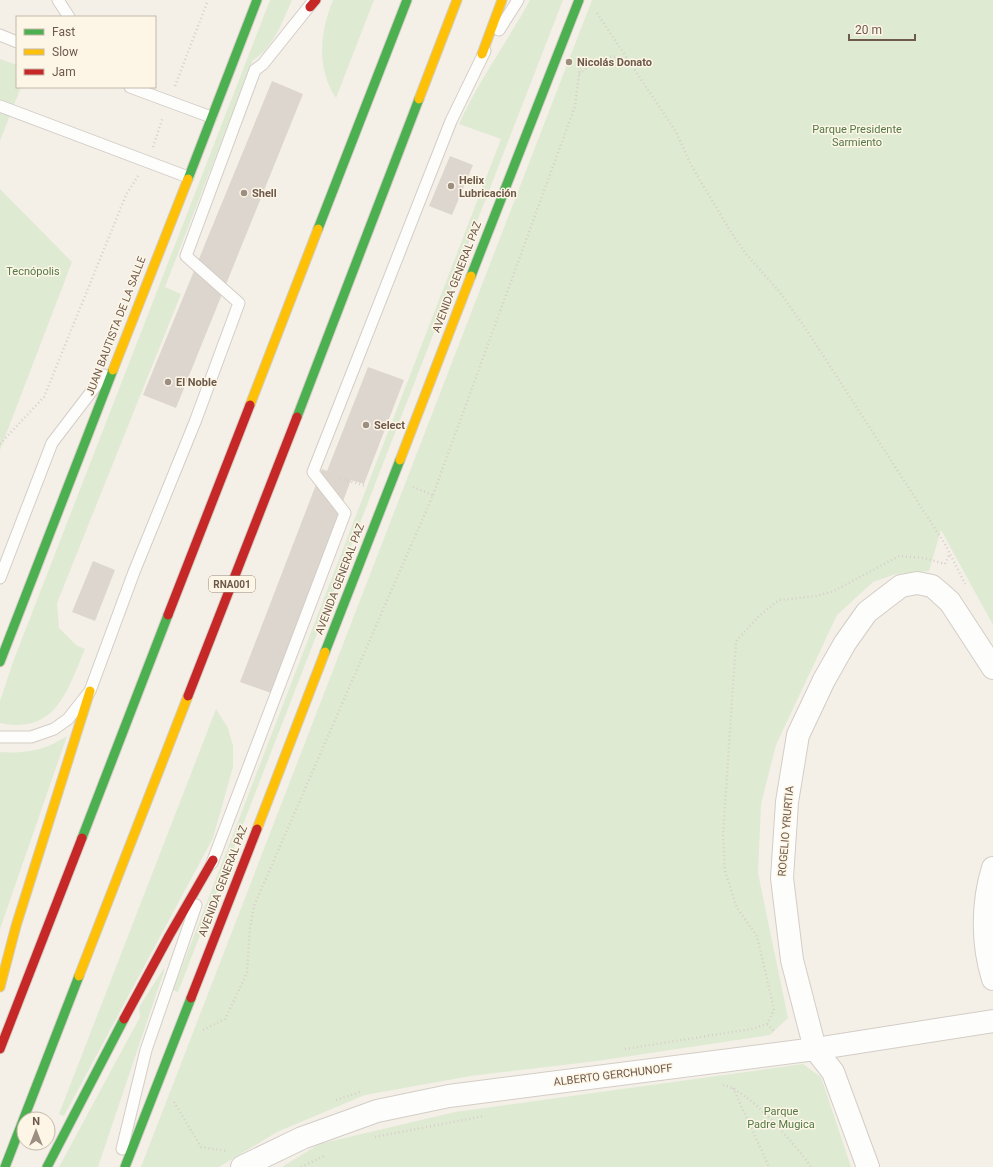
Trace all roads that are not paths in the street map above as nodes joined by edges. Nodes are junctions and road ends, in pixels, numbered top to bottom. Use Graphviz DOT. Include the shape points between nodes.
graph roads {
  1 [pos="58,0"];
  2 [pos="257,0"];
  3 [pos="407,0"];
  4 [pos="457,0"];
  5 [pos="502,0"];
  6 [pos="518,0"];
  7 [pos="578,0"];
  8 [pos="313,2"];
  9 [pos="68,16"];
  10 [pos="0,35"];
  11 [pos="16,42"];
  12 [pos="482,54"];
  13 [pos="133,88"];
  14 [pos="0,106"];
  15 [pos="211,117"];
  16 [pos="188,177"];
  17 [pos="116,358"];
  18 [pos="0,578"];
  19 [pos="0,662"];
  20 [pos="993,668"];
  21 [pos="90,691"];
  22 [pos="0,737"];
  23 [pos="213,860"];
  24 [pos="993,868"];
  25 [pos="993,978"];
  26 [pos="0,987"];
  27 [pos="993,1021"];
  28 [pos="0,1048"];
  29 [pos="815,1049"];
  30 [pos="236,1159"];
  31 [pos="5,1167"];
  32 [pos="48,1167"];
  33 [pos="118,1167"];
  34 [pos="125,1167"];
  35 [pos="868,1167"];
  1 -- 9 [label="lane"];
  2 -- 15 [label="main road, JUAN BAUTISTA DE LA SALLE"];
  3 -- 28 [label="main road"];
  4 -- 31 [label="main road, RNA001" via="329,338"];
  5 -- 12 [label="main road"];
  6 -- 12 [label="lane"];
  7 -- 34 [label="main road, AVENIDA GENERAL PAZ"];
  8 -- 21 [label="lane" via="263,64 255,70 186,256 239,303"];
  10 -- 11 [label="lane"];
  12 -- 23 [label="lane" via="451,121 314,468 313,472 345,512"];
  13 -- 15 [label="lane"];
  14 -- 16 [label="lane"];
  15 -- 16 [label="main road, JUAN BAUTISTA DE LA SALLE"];
  16 -- 17 [label="main road, JUAN BAUTISTA DE LA SALLE"];
  17 -- 18 [label="lane" via="52,443"];
  17 -- 19 [label="main road, JUAN BAUTISTA DE LA SALLE"];
  20 -- 29 [label="street, ROGELIO YRURTIA" via="945,597 932,586 917,583 901,586 867,612 844,643 798,735 787,802 782,878 792,960"];
  21 -- 22 [label="lane" via="68,719 54,729 31,737"];
  21 -- 26 [label="main road" via="16,926"];
  23 -- 32 [label="main road" via="169,933"];
  23 -- 33 [label="lane" via="146,1050"];
  24 -- 25 [label="street" via="984,915 988,963"];
  27 -- 29 [label="street, ALBERTO GERCHUNOFF"];
  29 -- 30 [label="street, ALBERTO GERCHUNOFF" via="449,1096 377,1112"];
  29 -- 35 [label="street, ROGELIO YRURTIA" via="833,1072"];
}
